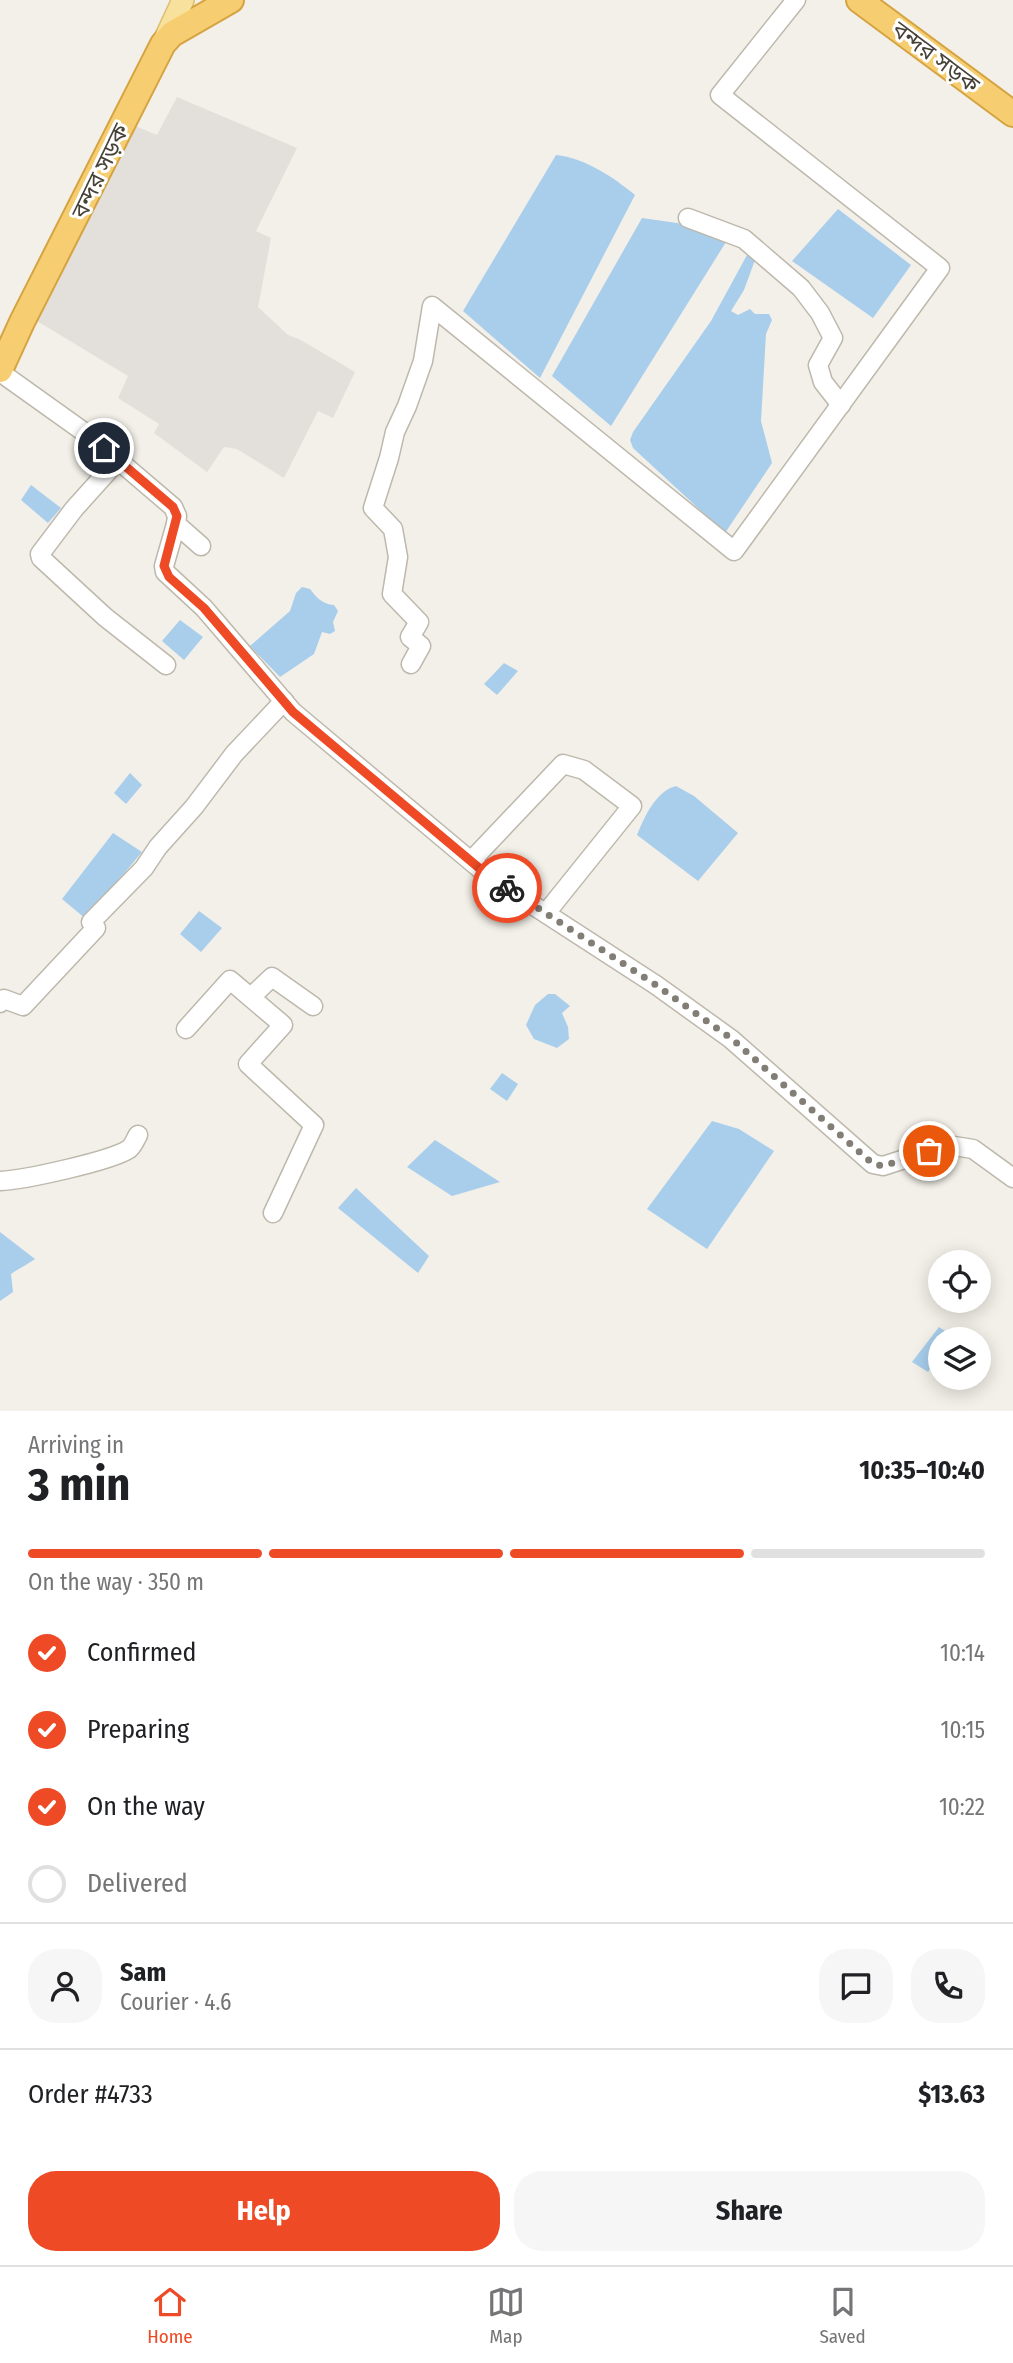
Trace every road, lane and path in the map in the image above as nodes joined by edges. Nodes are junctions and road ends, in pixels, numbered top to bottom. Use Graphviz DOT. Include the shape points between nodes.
graph roads {
  1 [pos="183,0"];
  2 [pos="231,0"];
  3 [pos="796,0"];
  4 [pos="859,0"];
  5 [pos="163,44"];
  6 [pos="1013,114"];
  7 [pos="688,218"];
  8 [pos="0,371"];
  9 [pos="841,405"];
  10 [pos="118,460"];
  11 [pos="176,524"];
  12 [pos="201,546"];
  13 [pos="411,664"];
  14 [pos="166,665"];
  15 [pos="285,701"];
  16 [pos="471,861"];
  17 [pos="546,913"];
  18 [pos="251,998"];
  19 [pos="0,1003"];
  20 [pos="313,1006"];
  21 [pos="186,1029"];
  22 [pos="138,1135"];
  23 [pos="1013,1178"];
  24 [pos="0,1181"];
  25 [pos="273,1213"];
  1 -- 5 [label="main road"];
  2 -- 5 [label="highway, বন্দর সড়ক" via="172,34"];
  3 -- 9 [label="street" via="720,95 940,268"];
  4 -- 6 [label="highway, বন্দর সড়ক"];
  5 -- 8 [label="highway, বন্দর সড়ক"];
  7 -- 9 [label="street" via="744,239 800,288 833,338 818,365 823,382"];
  8 -- 10 [label="street"];
  9 -- 13 [label="street" via="734,551 432,306 423,361 395,432 373,508 393,529 398,556 393,594 419,622 410,637 421,646"];
  10 -- 11 [label="street" via="173,507"];
  10 -- 14 [label="street" via="40,554 105,617"];
  11 -- 12 [label="street"];
  11 -- 15 [label="street" via="165,572 217,622"];
  15 -- 16 [label="street"];
  15 -- 19 [label="street" via="234,754 144,867 91,922 96,928 23,1006 4,999"];
  16 -- 17 [label="street"];
  16 -- 17 [label="street" via="563,764 584,770 632,806"];
  17 -- 23 [label="street" via="732,1039 873,1164 883,1166 948,1145 973,1149"];
  18 -- 20 [label="street" via="272,977"];
  18 -- 21 [label="street" via="230,980"];
  18 -- 25 [label="street" via="283,1025 247,1064 314,1125"];
  22 -- 24 [label="street" via="131,1148 114,1155"];
}
